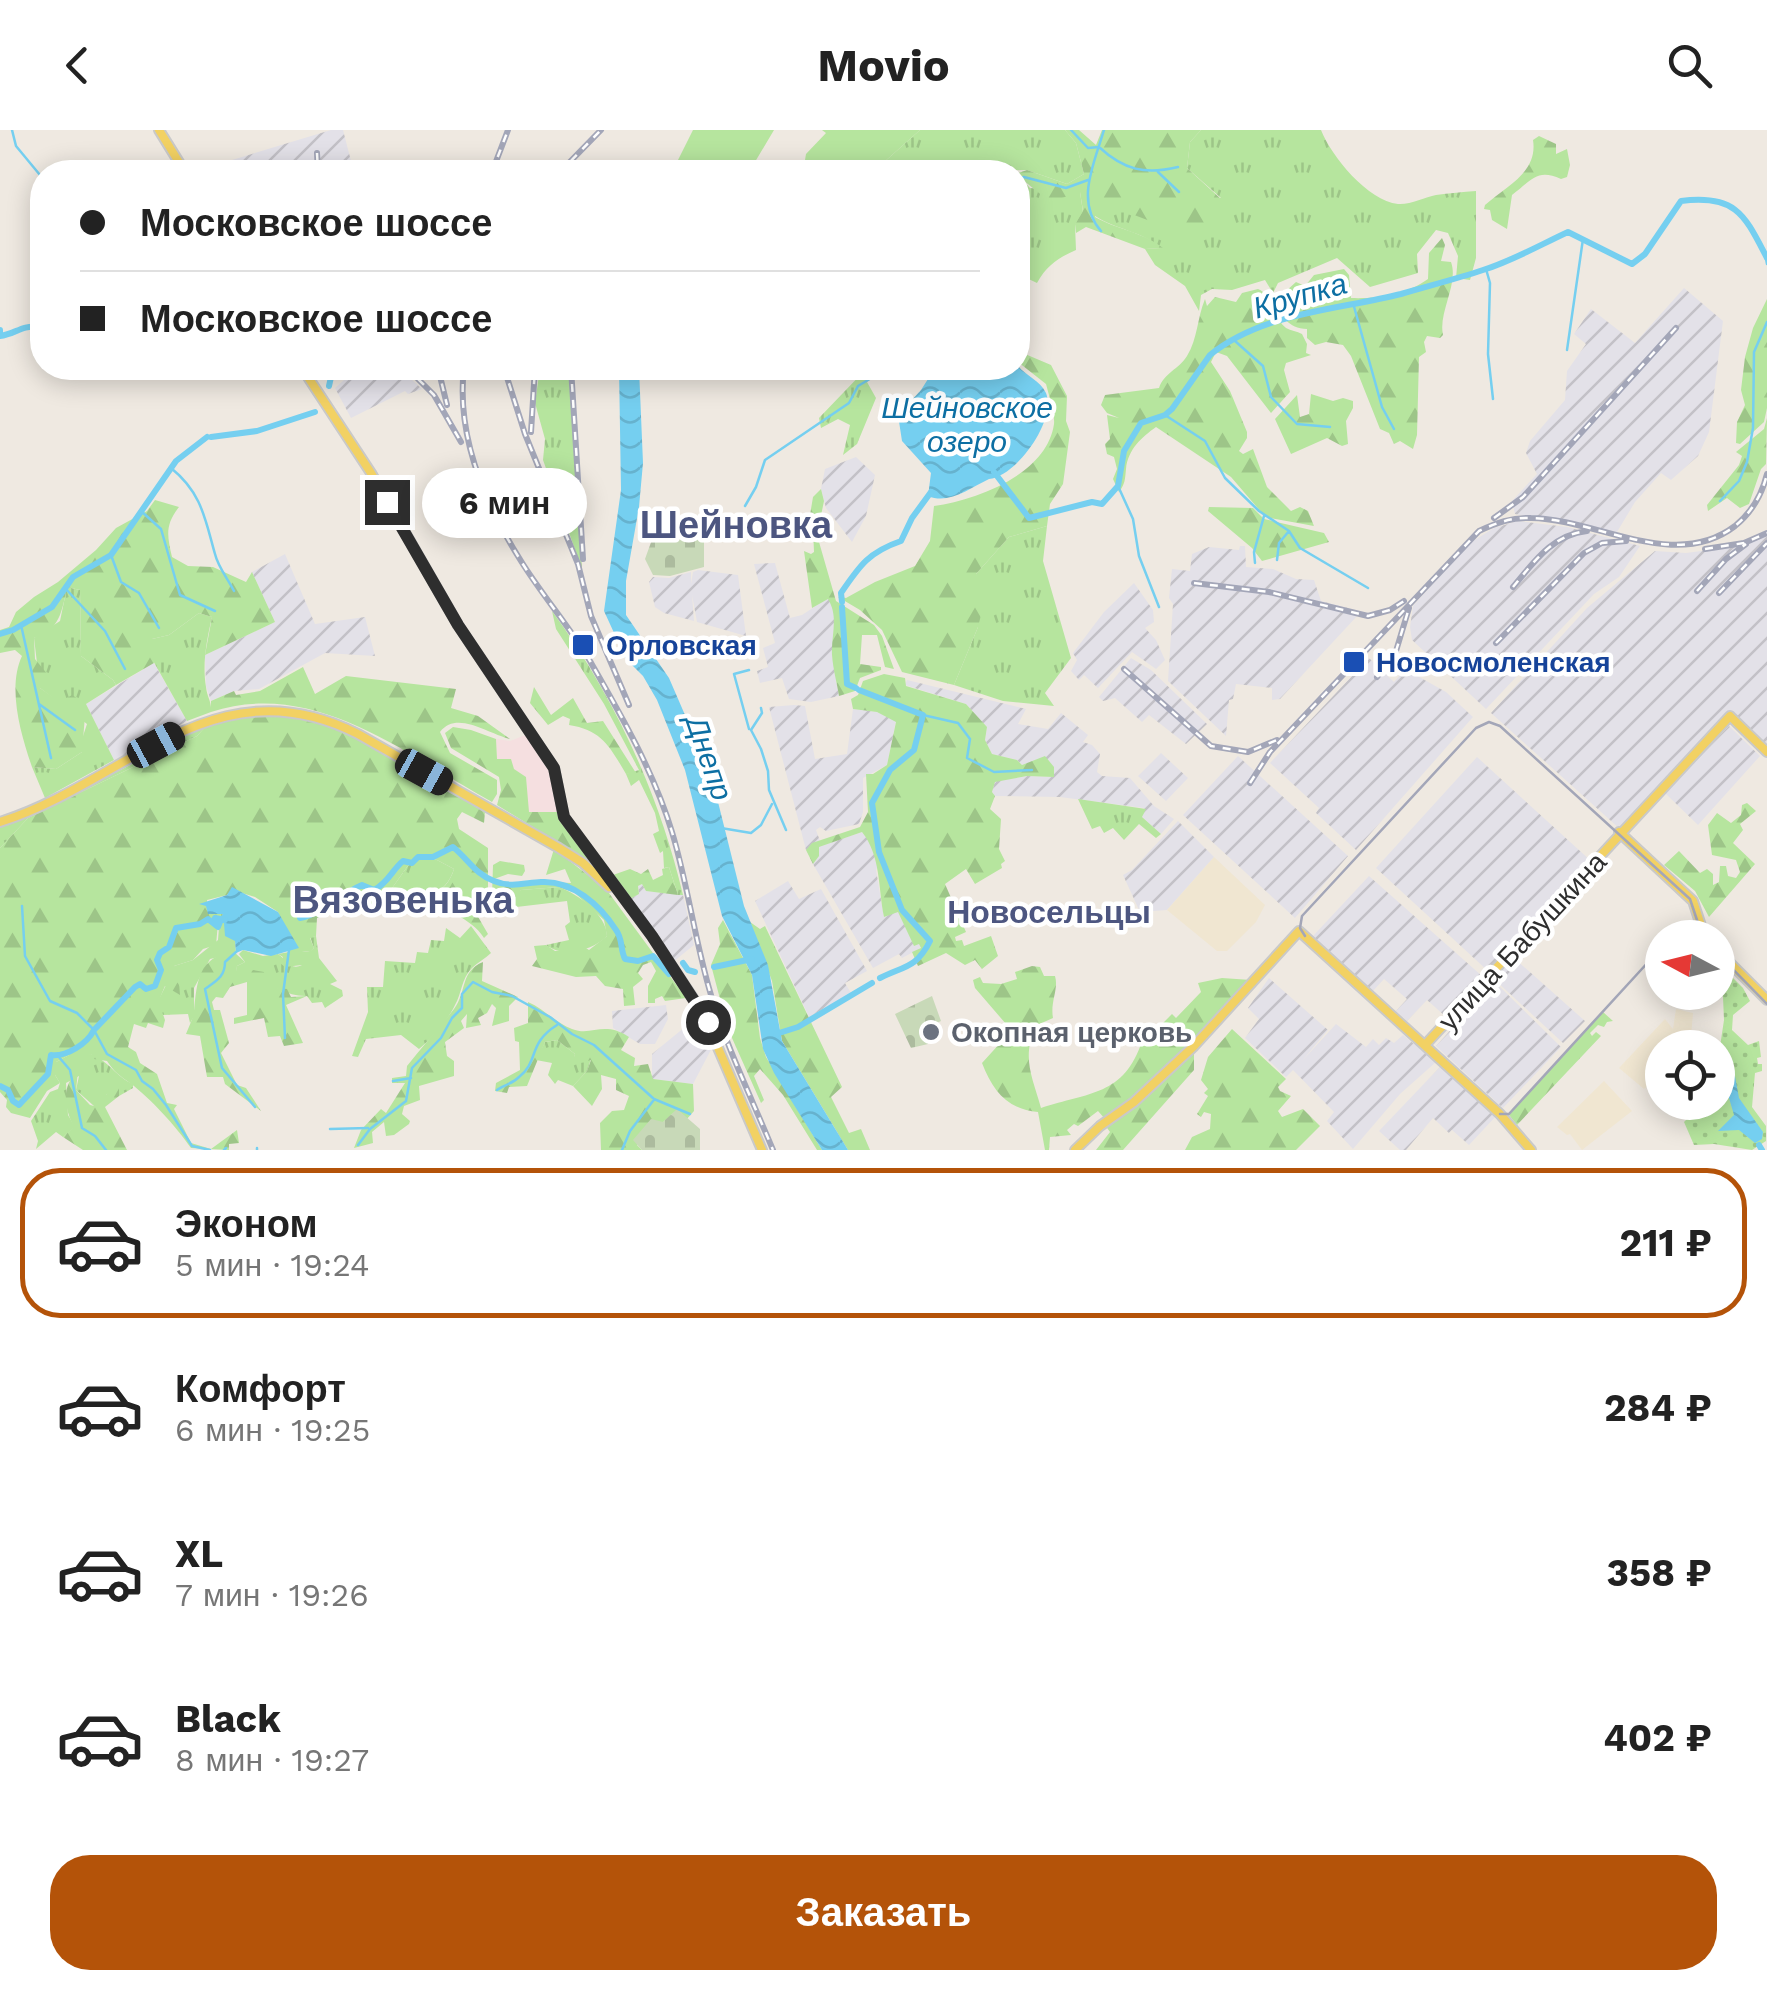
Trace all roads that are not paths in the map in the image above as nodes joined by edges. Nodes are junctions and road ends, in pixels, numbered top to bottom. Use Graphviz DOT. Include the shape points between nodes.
graph roads {
  1 [pos="160,130"];
  2 [pos="178,160"];
  3 [pos="310,380"];
  4 [pos="1767,752"];
  5 [pos="0,820"];
  6 [pos="1619,833"];
  7 [pos="616,889"];
  8 [pos="1698,920"];
  9 [pos="668,961"];
  10 [pos="1735,971"];
  11 [pos="1767,1003"];
  12 [pos="1425,1045"];
  13 [pos="764,1150"];
  14 [pos="1075,1150"];
  15 [pos="1531,1150"];
  1 -- 2 [label="main road"];
  3 -- 7 [label="main road" via="458,625 554,768 564,817"];
  4 -- 6 [label="main road, улица Бабушкина" via="1730,716"];
  5 -- 7 [label="main road" via="206,717 244,708 293,708 372,738 577,855"];
  5 -- 9 [label="main road" via="54,802 212,718 262,710 310,715 358,734 583,863"];
  6 -- 8 [label="main road" via="1693,900"];
  6 -- 12 [label="main road, улица Бабушкина"];
  7 -- 9 [label="main road"];
  9 -- 13 [label="main road" via="708,1022"];
  10 -- 11 [label="main road"];
  12 -- 14 [label="main road" via="1302,933 1194,1046"];
  12 -- 15 [label="main road"];
}
